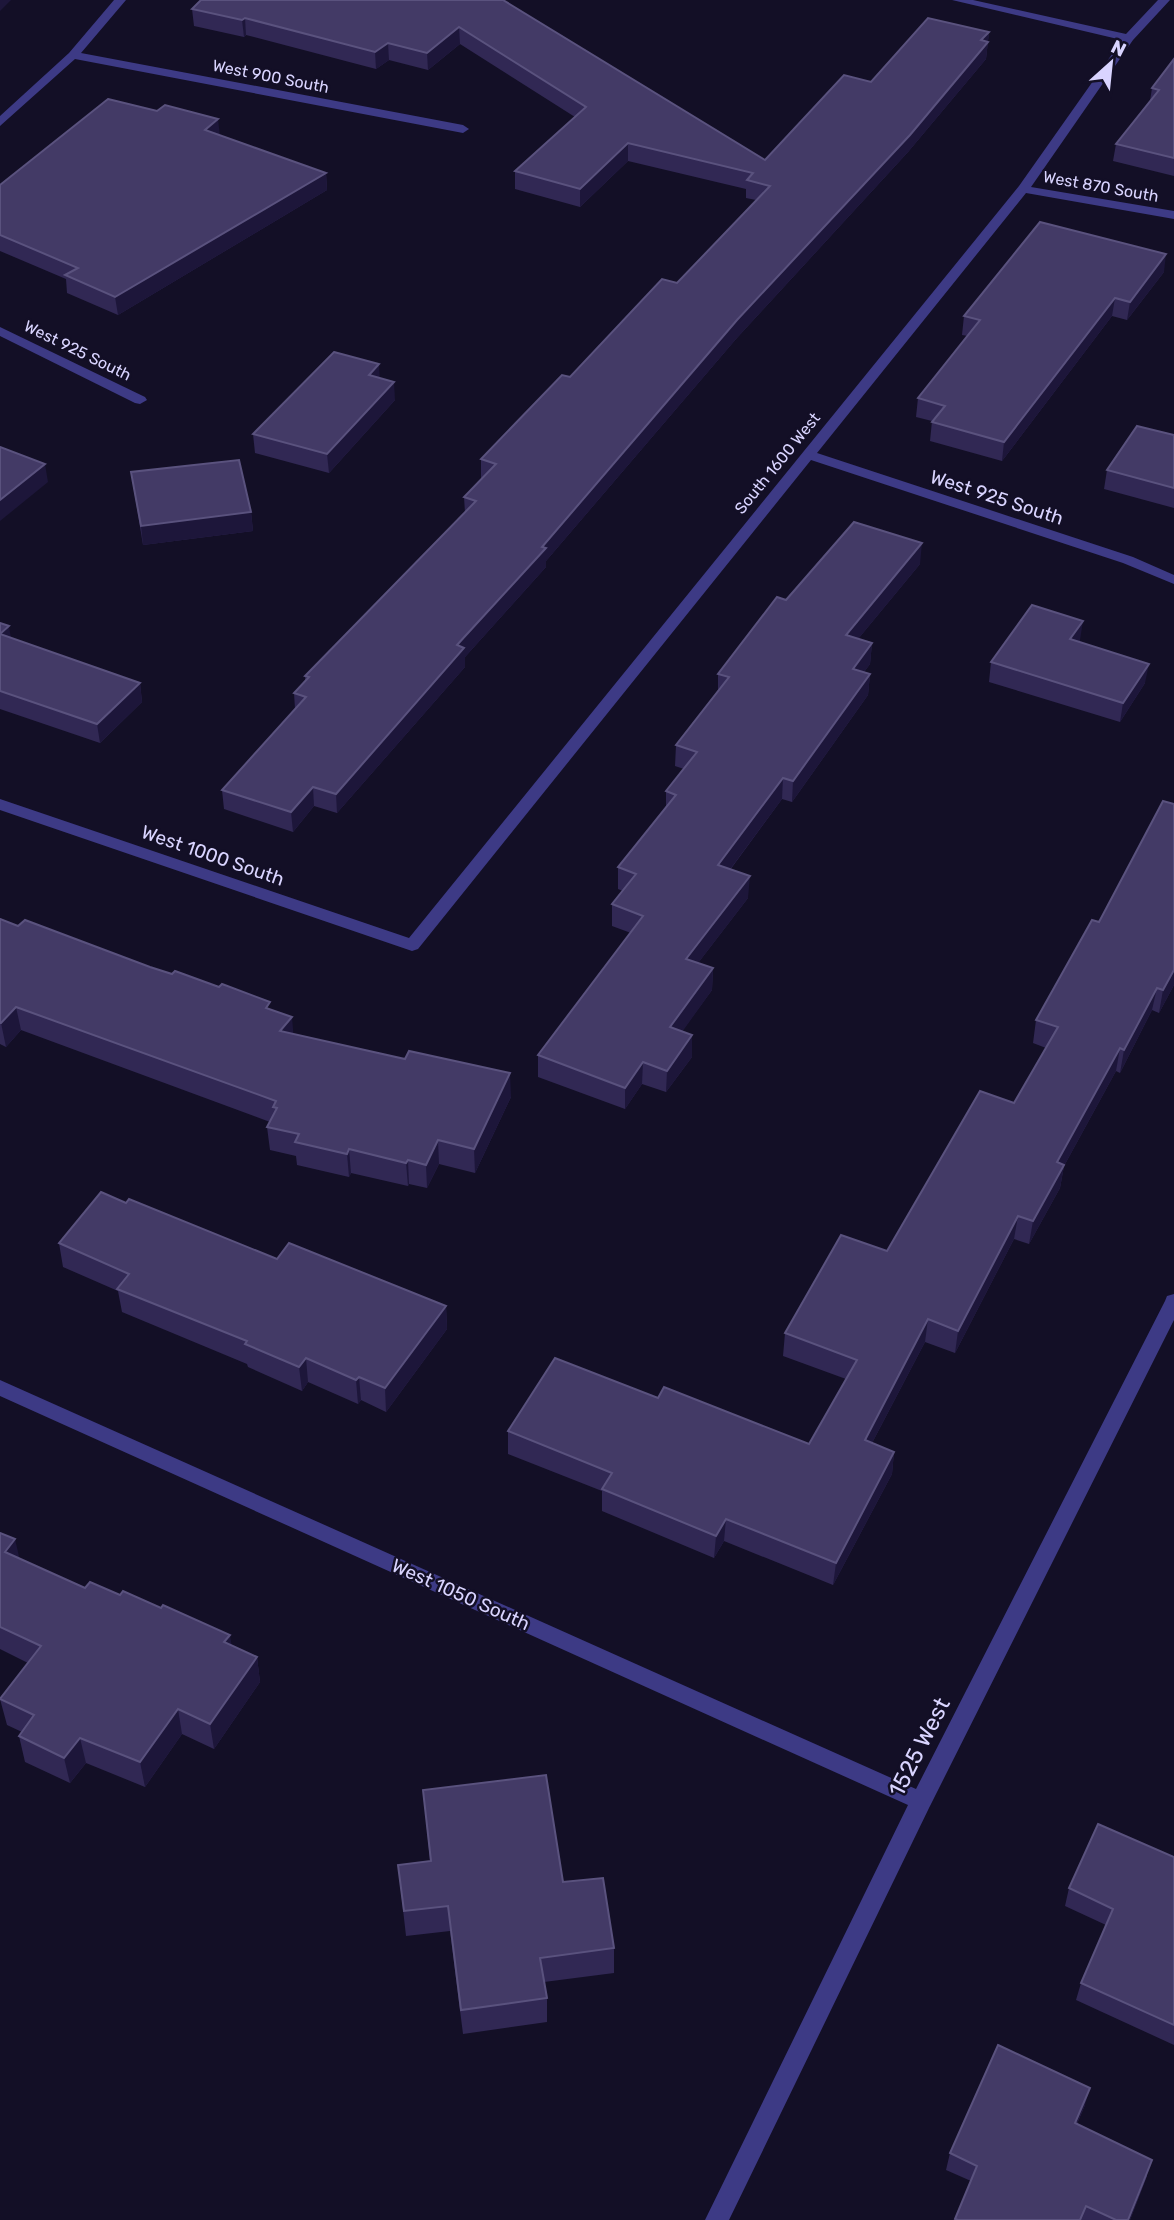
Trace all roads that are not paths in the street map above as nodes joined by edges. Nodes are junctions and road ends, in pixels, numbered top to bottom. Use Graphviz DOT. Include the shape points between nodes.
graph roads {
  1 [pos="120,0"];
  2 [pos="958,0"];
  3 [pos="1164,0"];
  4 [pos="1129,38"];
  5 [pos="72,55"];
  6 [pos="0,122"];
  7 [pos="463,129"];
  8 [pos="1023,189"];
  9 [pos="1174,215"];
  10 [pos="0,331"];
  11 [pos="140,400"];
  12 [pos="807,454"];
  13 [pos="1174,580"];
  14 [pos="0,804"];
  15 [pos="412,945"];
  16 [pos="1174,1301"];
  17 [pos="0,1388"];
  18 [pos="921,1801"];
  19 [pos="717,2220"];
  1 -- 5 [label="street"];
  2 -- 4 [label="street"];
  3 -- 4 [label="street, South 1600 West"];
  4 -- 8 [label="street, South 1600 West"];
  5 -- 6 [label="street"];
  5 -- 7 [label="street, West 900 South"];
  8 -- 9 [label="street, West 870 South"];
  8 -- 12 [label="street, South 1600 West"];
  10 -- 11 [label="street, West 925 South"];
  12 -- 13 [label="street, West 925 South" via="1128,560"];
  12 -- 15 [label="street, South 1600 West"];
  14 -- 15 [label="street, West 1000 South"];
  16 -- 18 [label="street, 1525 West"];
  17 -- 18 [label="street, West 1050 South"];
  18 -- 19 [label="street, 1525 West"];
}
